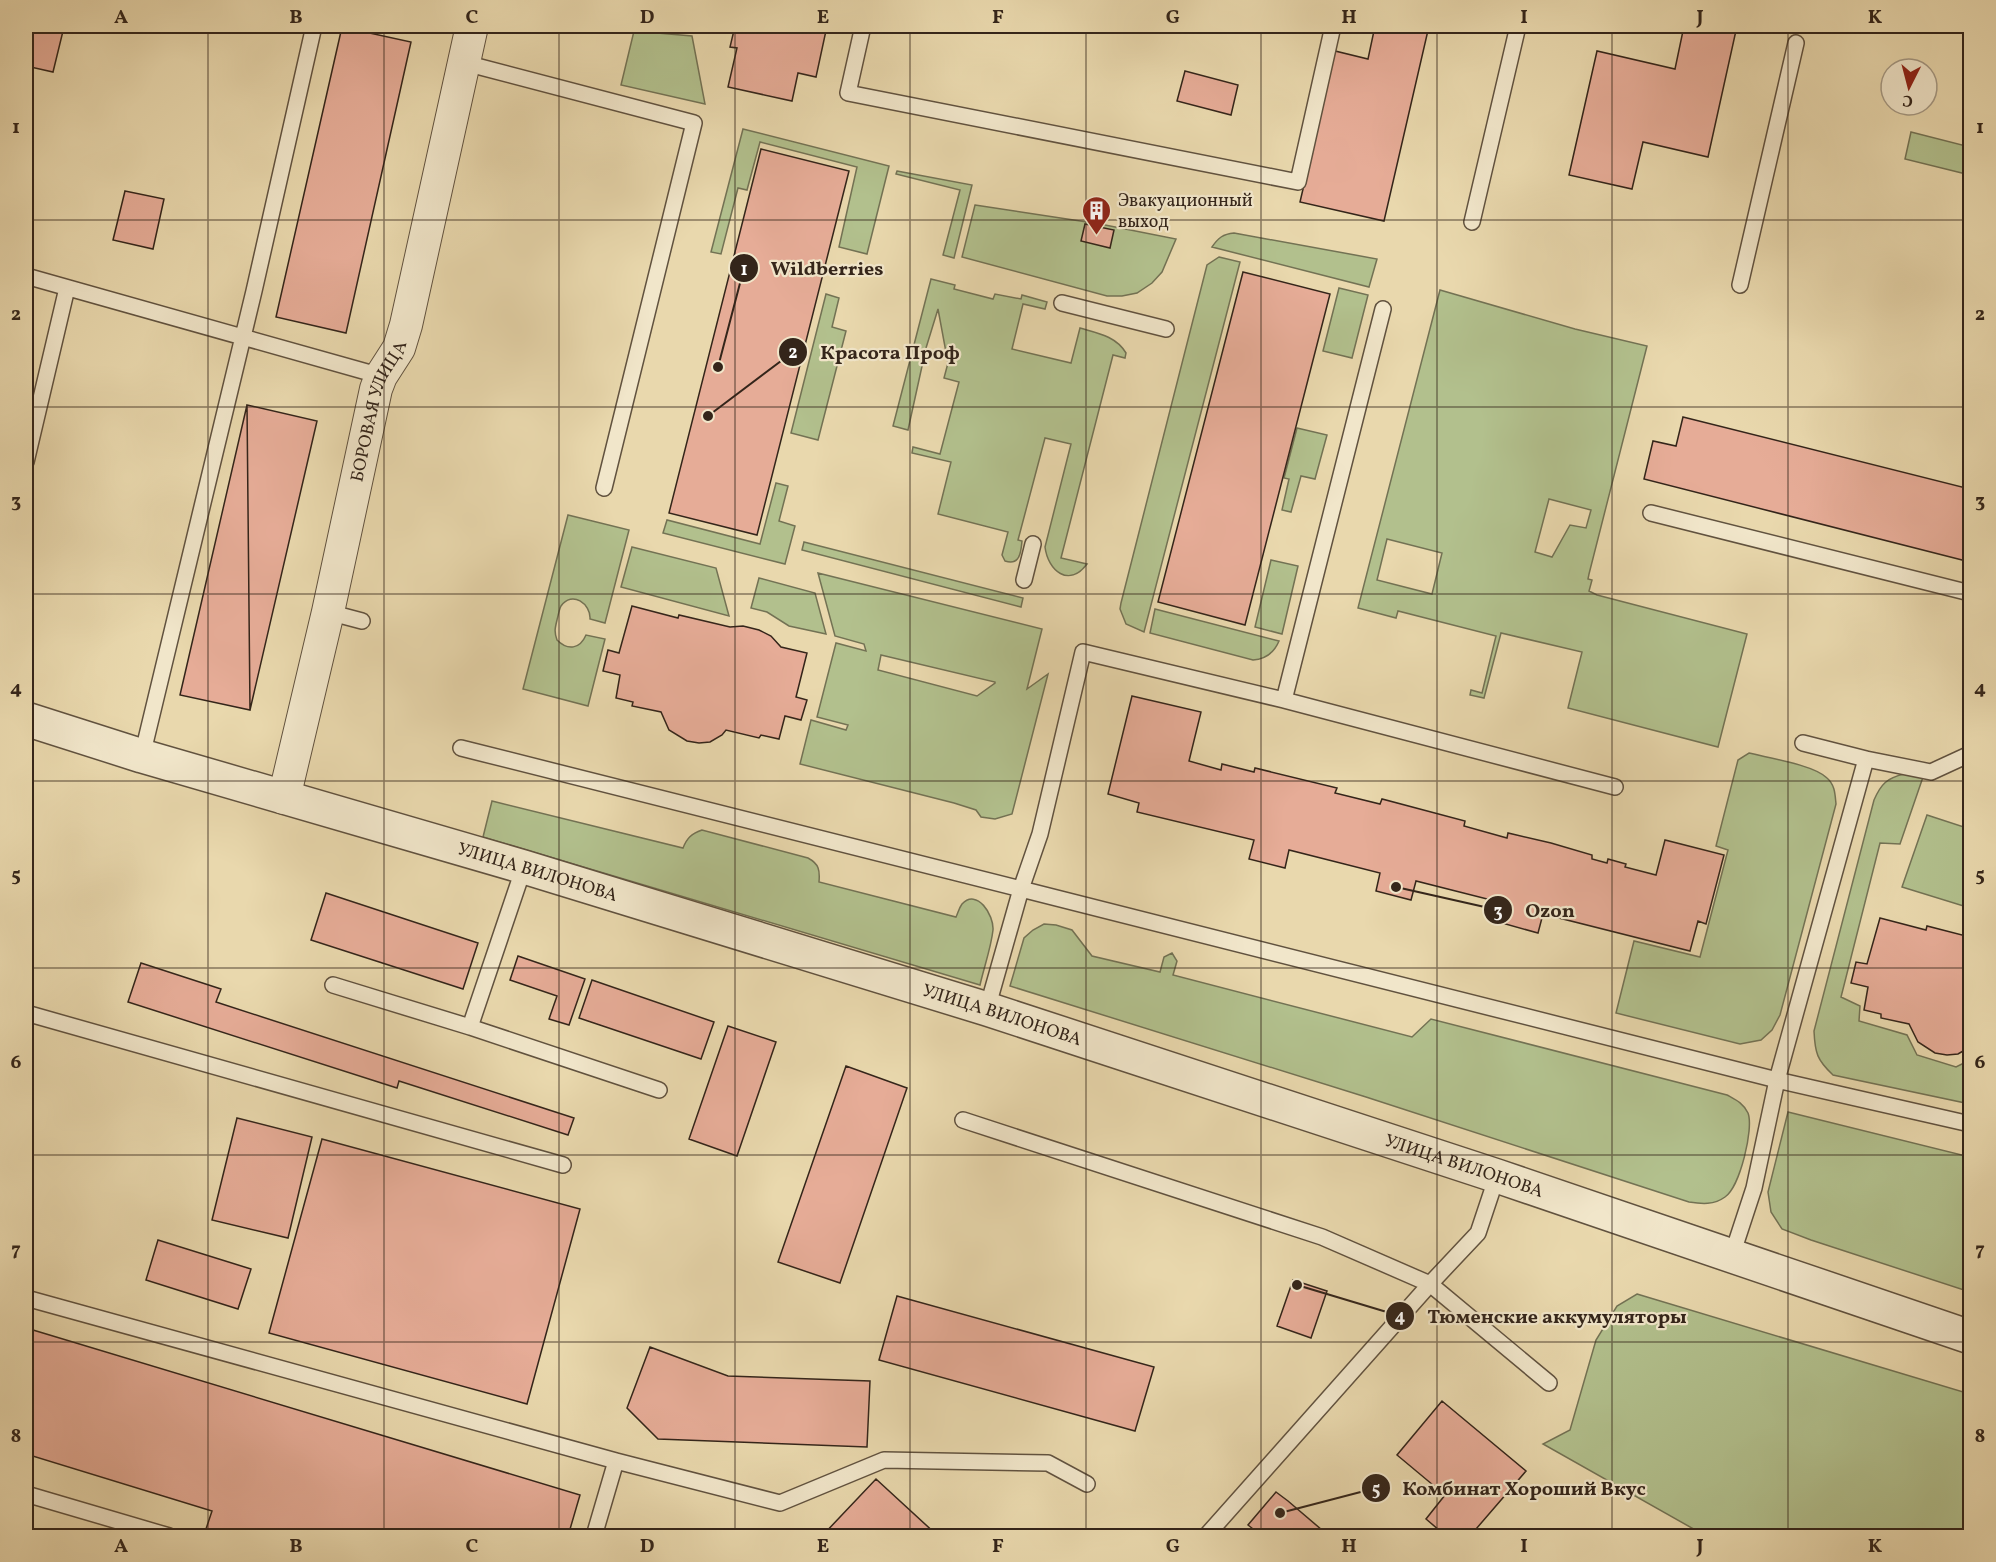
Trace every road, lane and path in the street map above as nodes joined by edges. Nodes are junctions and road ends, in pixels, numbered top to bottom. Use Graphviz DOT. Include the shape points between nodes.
graph roads {
  1 [pos="314,26"];
  2 [pos="472,26"];
  3 [pos="863,26"];
  4 [pos="1333,26"];
  5 [pos="1518,26"];
  6 [pos="1796,43"];
  7 [pos="465,63"];
  8 [pos="1472,222"];
  9 [pos="26,276"];
  10 [pos="1740,285"];
  11 [pos="67,288"];
  12 [pos="1062,303"];
  13 [pos="1383,309"];
  14 [pos="1166,329"];
  15 [pos="242,337"];
  16 [pos="381,376"];
  17 [pos="26,462"];
  18 [pos="604,489"];
  19 [pos="1651,513"];
  20 [pos="1033,544"];
  21 [pos="1024,580"];
  22 [pos="1971,593"];
  23 [pos="328,612"];
  24 [pos="362,621"];
  25 [pos="1284,700"];
  26 [pos="26,719"];
  27 [pos="1803,743"];
  28 [pos="461,748"];
  29 [pos="1971,754"];
  30 [pos="142,756"];
  31 [pos="1866,759"];
  32 [pos="1615,787"];
  33 [pos="284,798"];
  34 [pos="524,867"];
  35 [pos="1021,889"];
  36 [pos="333,985"];
  37 [pos="987,1009"];
  38 [pos="26,1013"];
  39 [pos="470,1027"];
  40 [pos="1777,1080"];
  41 [pos="659,1090"];
  42 [pos="963,1120"];
  43 [pos="1971,1124"];
  44 [pos="563,1165"];
  45 [pos="1497,1176"];
  46 [pos="1732,1255"];
  47 [pos="1430,1284"];
  48 [pos="26,1298"];
  49 [pos="1971,1337"];
  50 [pos="1549,1383"];
  51 [pos="616,1461"];
  52 [pos="1087,1485"];
  53 [pos="26,1494"];
  54 [pos="169,1536"];
  55 [pos="594,1536"];
  56 [pos="1206,1536"];
  1 -- 15 [label="lane"];
  2 -- 7 [label="street, БОРОВАЯ УЛИЦА"];
  3 -- 4 [label="lane" via="848,93 1298,182"];
  5 -- 8 [label="lane"];
  6 -- 10 [label="lane"];
  7 -- 16 [label="street, БОРОВАЯ УЛИЦА" via="406,325 399,348"];
  7 -- 18 [label="lane" via="694,123"];
  9 -- 11 [label="lane"];
  11 -- 15 [label="lane"];
  11 -- 17 [label="lane"];
  12 -- 14 [label="lane"];
  13 -- 25 [label="lane"];
  15 -- 16 [label="lane"];
  15 -- 30 [label="lane"];
  16 -- 23 [label="street, БОРОВАЯ УЛИЦА"];
  19 -- 22 [label="lane"];
  20 -- 21 [label="lane"];
  23 -- 24 [label="lane"];
  23 -- 33 [label="street, БОРОВАЯ УЛИЦА"];
  25 -- 32 [label="lane"];
  25 -- 35 [label="lane" via="1083,652 1040,834"];
  26 -- 30 [label="street, УЛИЦА ВИЛОНОВА"];
  27 -- 31 [label="lane"];
  28 -- 35 [label="lane"];
  29 -- 31 [label="lane" via="1931,772"];
  30 -- 33 [label="street, УЛИЦА ВИЛОНОВА"];
  31 -- 40 [label="lane"];
  33 -- 34 [label="street, УЛИЦА ВИЛОНОВА"];
  34 -- 37 [label="street, УЛИЦА ВИЛОНОВА"];
  34 -- 39 [label="lane"];
  35 -- 37 [label="lane"];
  35 -- 40 [label="lane"];
  36 -- 39 [label="lane"];
  37 -- 45 [label="street, УЛИЦА ВИЛОНОВА"];
  38 -- 44 [label="lane"];
  39 -- 41 [label="lane"];
  40 -- 43 [label="lane"];
  40 -- 46 [label="lane" via="1754,1188"];
  42 -- 47 [label="lane" via="1322,1237"];
  45 -- 46 [label="street, УЛИЦА ВИЛОНОВА"];
  45 -- 47 [label="lane" via="1478,1233"];
  46 -- 49 [label="street, УЛИЦА ВИЛОНОВА"];
  47 -- 50 [label="lane"];
  47 -- 56 [label="lane"];
  48 -- 51 [label="lane"];
  51 -- 52 [label="lane" via="780,1503 884,1460 1048,1463"];
  51 -- 55 [label="lane"];
  53 -- 54 [label="lane"];
}
